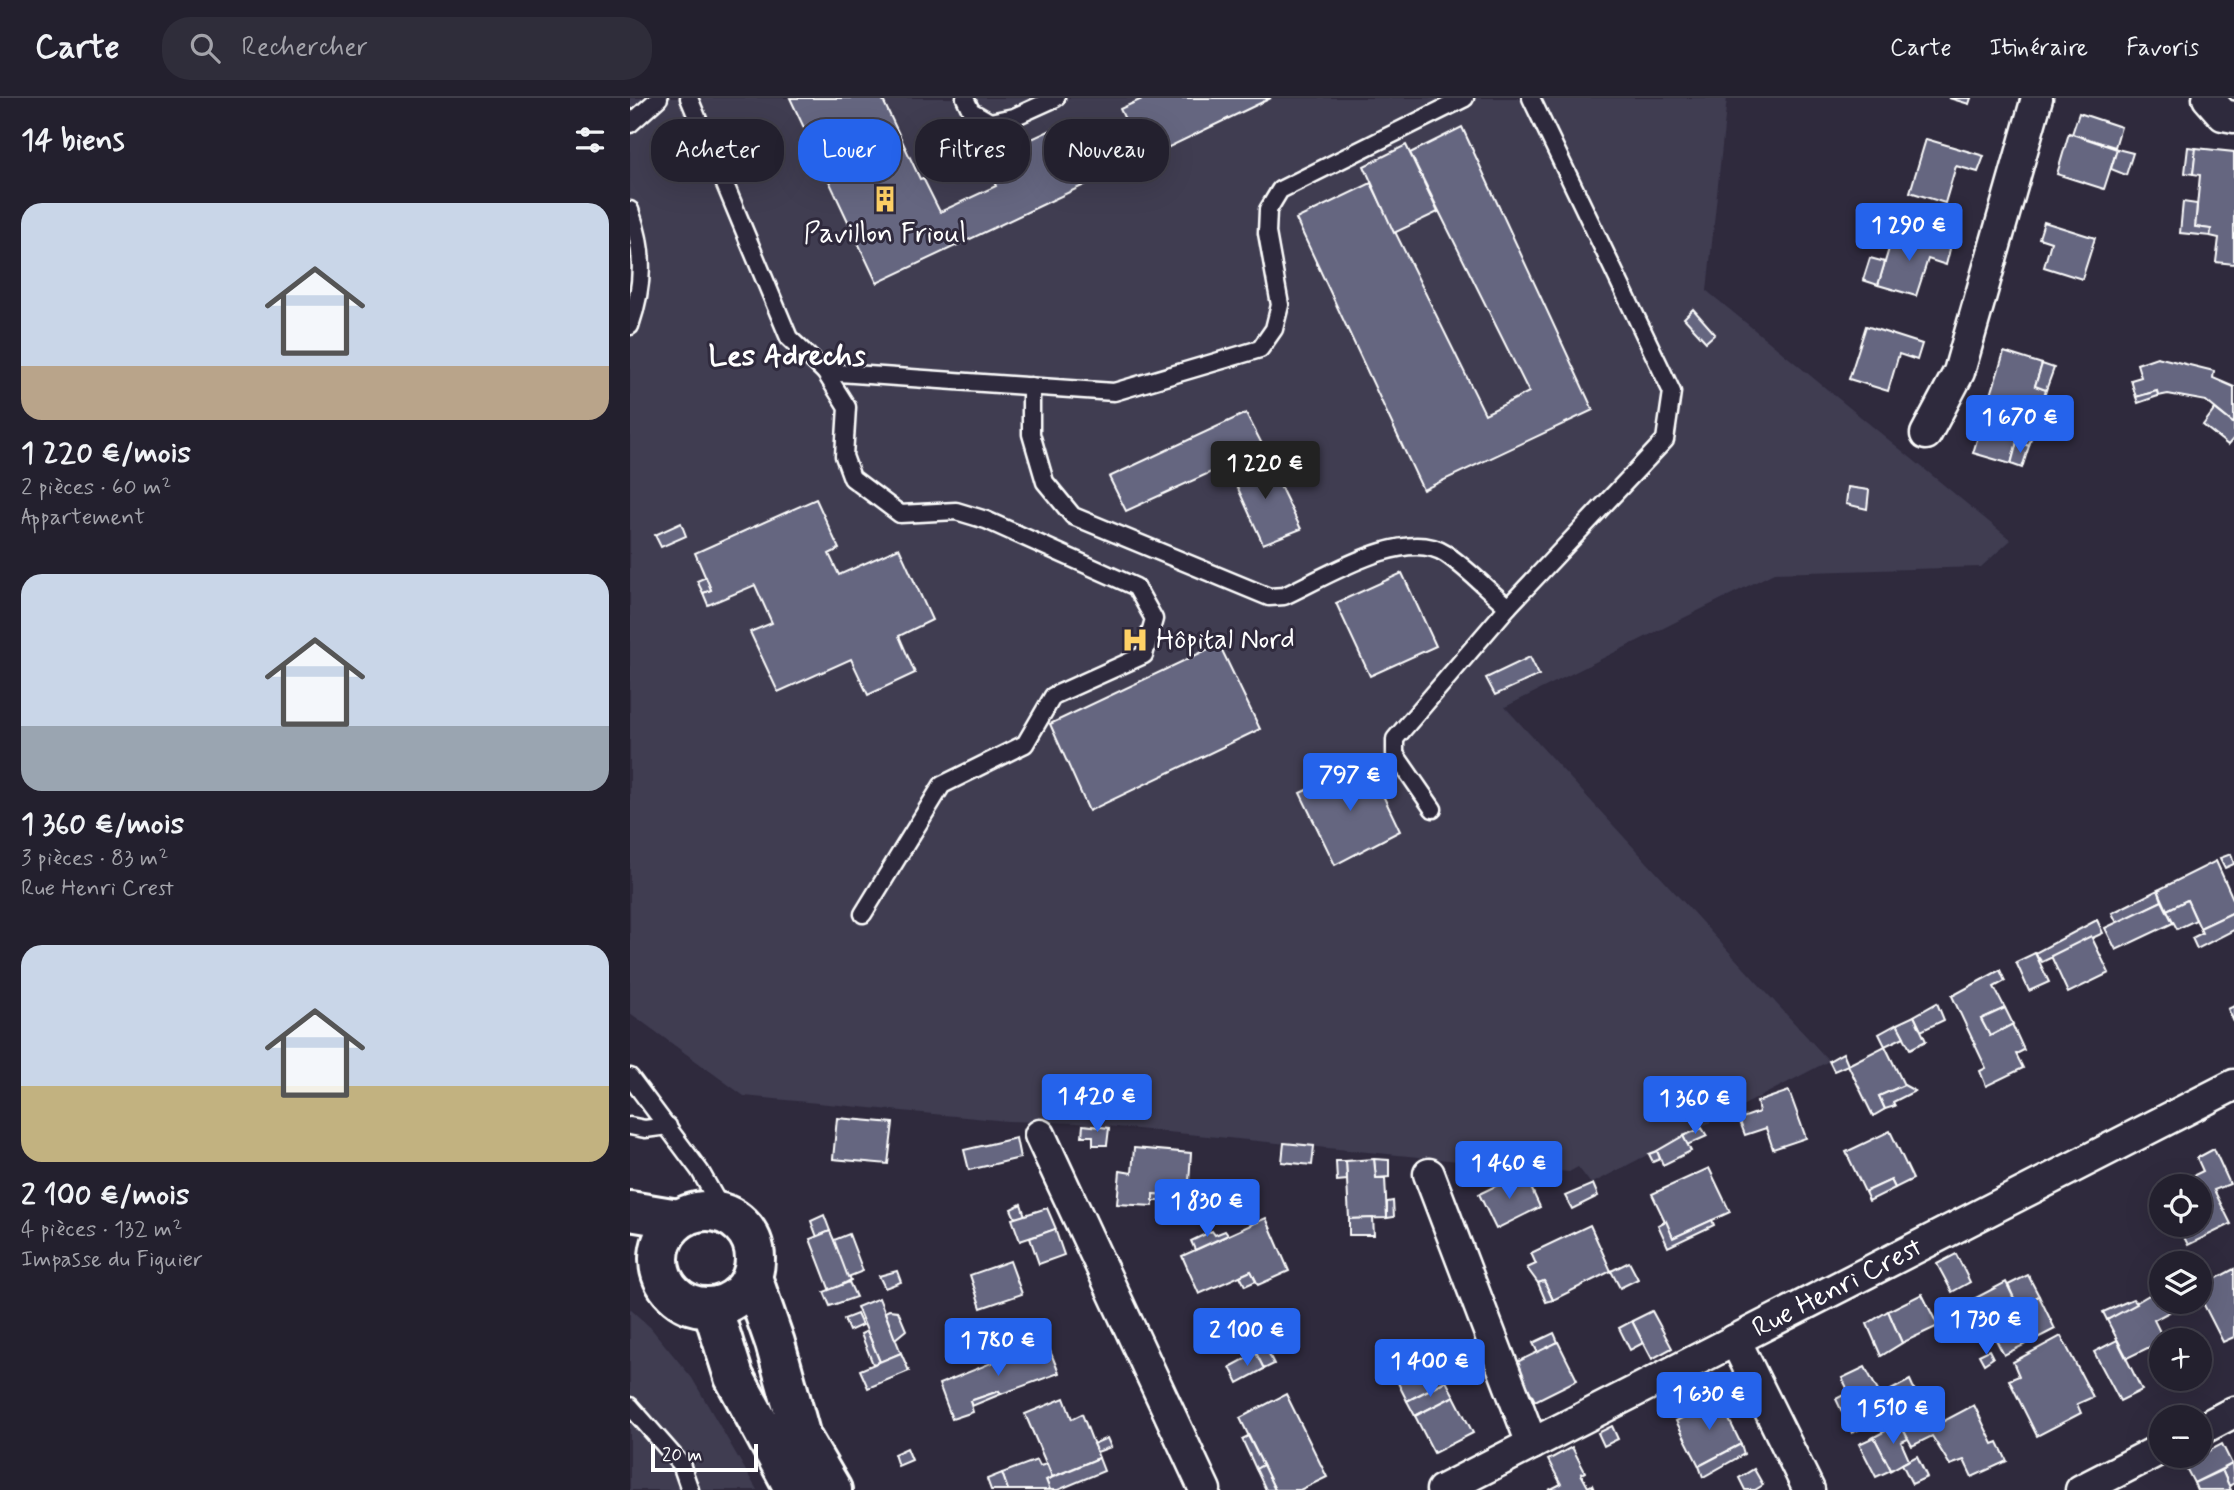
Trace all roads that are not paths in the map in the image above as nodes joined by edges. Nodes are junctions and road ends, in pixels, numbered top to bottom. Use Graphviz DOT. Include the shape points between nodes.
graph roads {
  1 [pos="659,98"];
  2 [pos="689,98"];
  3 [pos="965,98"];
  4 [pos="1056,98"];
  5 [pos="1465,98"];
  6 [pos="1531,98"];
  7 [pos="2038,98"];
  8 [pos="2208,98"];
  9 [pos="2234,117"];
  10 [pos="630,124"];
  11 [pos="630,210"];
  12 [pos="630,326"];
  13 [pos="825,372"];
  14 [pos="1031,386"];
  15 [pos="1926,434"];
  16 [pos="1508,607"];
  17 [pos="1433,810"];
  18 [pos="863,914"];
  19 [pos="630,1077"];
  20 [pos="2234,1085"];
  21 [pos="630,1126"];
  22 [pos="668,1126"];
  23 [pos="1040,1135"];
  24 [pos="1429,1174"];
  25 [pos="630,1211"];
  26 [pos="723,1212"];
  27 [pos="678,1219"];
  28 [pos="645,1260"];
  29 [pos="752,1277"];
  30 [pos="712,1307"];
  31 [pos="1735,1340"];
  32 [pos="630,1406"];
  33 [pos="2234,1412"];
  34 [pos="2212,1424"];
  35 [pos="1532,1444"];
  36 [pos="2149,1459"];
  37 [pos="2125,1480"];
  38 [pos="690,1490"];
  39 [pos="795,1490"];
  40 [pos="832,1490"];
  41 [pos="1205,1490"];
  42 [pos="1441,1490"];
  43 [pos="1809,1490"];
  44 [pos="2081,1490"];
  1 -- 10 [label="lane"];
  2 -- 13 [label="lane" via="789,338"];
  3 -- 4 [label="lane" via="971,111 990,122 1014,117"];
  5 -- 14 [label="lane" via="1280,190 1268,211 1267,233 1280,305 1274,329 1260,349 1114,392"];
  6 -- 16 [label="lane" via="1672,393 1665,440"];
  7 -- 15 [label="street" via="1959,372"];
  8 -- 9 [label="street" via="2223,115"];
  11 -- 12 [label="lane" via="637,228 643,279"];
  13 -- 14 [label="lane"];
  13 -- 18 [label="lane" via="847,407 844,456 852,478 900,514 956,511 986,520 1136,587 1154,619 1144,655 1053,696 1025,744 942,785"];
  14 -- 16 [label="lane" via="1031,434 1045,482 1073,516 1269,597 1284,596 1388,549 1416,544 1444,552"];
  16 -- 17 [label="lane" via="1395,739 1395,754"];
  19 -- 22 [label="lane"];
  20 -- 31 [label="street, Rue Henri Crest"];
  21 -- 22 [label="lane"];
  22 -- 26 [label="lane"];
  23 -- 41 [label="street"];
  24 -- 35 [label="street"];
  25 -- 27 [label="street"];
  26 -- 27 [label="street" via="692,1212"];
  26 -- 29 [label="street" via="740,1222 751,1238 756,1258"];
  27 -- 28 [label="street" via="658,1251"];
  28 -- 30 [label="street" via="678,1299"];
  29 -- 30 [label="street" via="729,1303"];
  29 -- 40 [label="street" via="801,1437"];
  30 -- 39 [label="street" via="734,1377"];
  31 -- 35 [label="street, Rue Henri Crest"];
  31 -- 43 [label="street"];
  32 -- 38 [label="lane" via="681,1464"];
  33 -- 34 [label="street"];
  35 -- 42 [label="street, Rue Henri Crest"];
  36 -- 37 [label="street"];
  37 -- 44 [label="street"];
}
